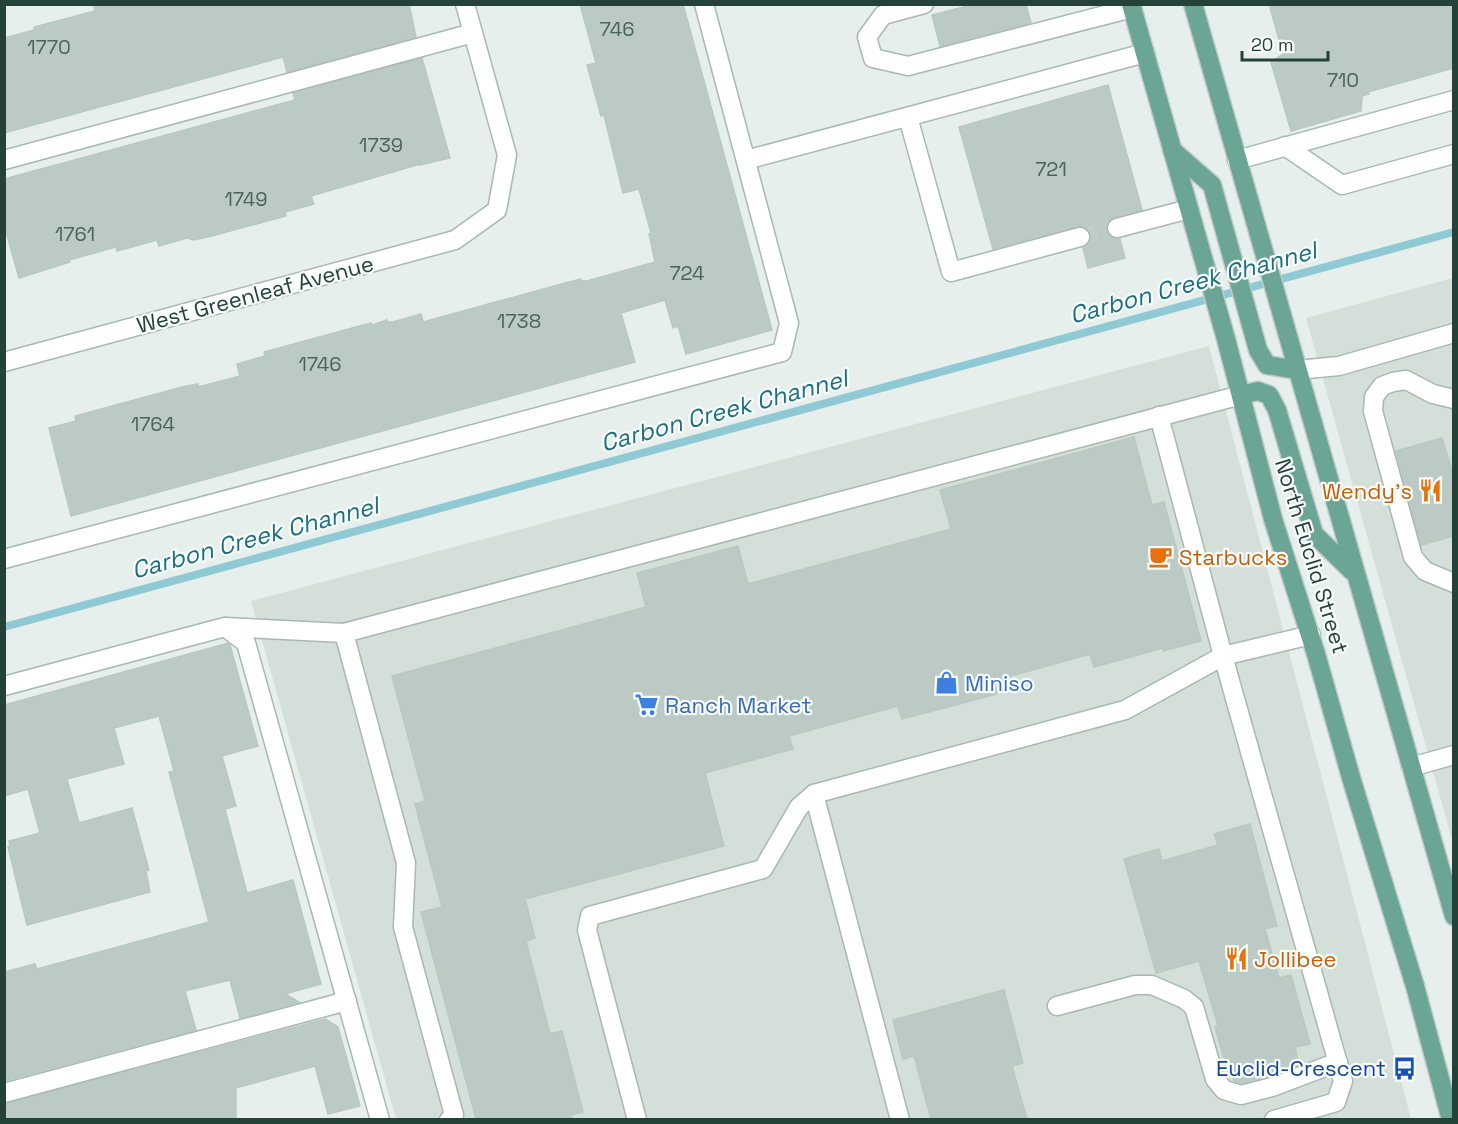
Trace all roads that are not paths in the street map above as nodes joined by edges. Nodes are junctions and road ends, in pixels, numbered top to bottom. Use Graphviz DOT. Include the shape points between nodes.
graph roads {
  1 [pos="465,4"];
  2 [pos="704,4"];
  3 [pos="924,4"];
  4 [pos="1193,4"];
  5 [pos="1132,6"];
  6 [pos="473,33"];
  7 [pos="1145,53"];
  8 [pos="1454,100"];
  9 [pos="908,117"];
  10 [pos="1285,146"];
  11 [pos="1172,150"];
  12 [pos="1454,154"];
  13 [pos="4,160"];
  14 [pos="746,160"];
  15 [pos="1237,160"];
  16 [pos="1189,209"];
  17 [pos="1117,228"];
  18 [pos="1080,237"];
  19 [pos="1454,333"];
  20 [pos="4,362"];
  21 [pos="1297,370"];
  22 [pos="1241,395"];
  23 [pos="1454,399"];
  24 [pos="1159,416"];
  25 [pos="4,559"];
  26 [pos="1354,572"];
  27 [pos="1454,583"];
  28 [pos="225,627"];
  29 [pos="344,633"];
  30 [pos="1311,635"];
  31 [pos="1223,656"];
  32 [pos="4,686"];
  33 [pos="1454,755"];
  34 [pos="1411,767"];
  35 [pos="814,794"];
  36 [pos="1454,916"];
  37 [pos="347,1001"];
  38 [pos="1057,1006"];
  39 [pos="1338,1062"];
  40 [pos="4,1094"];
  41 [pos="380,1119"];
  42 [pos="448,1119"];
  43 [pos="637,1119"];
  44 [pos="900,1119"];
  45 [pos="1274,1119"];
  46 [pos="1451,1119"];
  1 -- 6 [label="street"];
  2 -- 14 [label="street"];
  3 -- 5 [label="street" via="883,15 867,38 873,58 908,66"];
  4 -- 15 [label="main road, North Euclid Street"];
  5 -- 7 [label="main road, North Euclid Street"];
  6 -- 13 [label="street"];
  6 -- 20 [label="street, West Greenleaf Avenue" via="507,154 497,210 455,240"];
  7 -- 9 [label="street"];
  7 -- 11 [label="main road, North Euclid Street"];
  8 -- 10 [label="street"];
  9 -- 14 [label="street"];
  9 -- 18 [label="street" via="951,272"];
  10 -- 12 [label="street" via="1342,185"];
  10 -- 15 [label="street"];
  11 -- 16 [label="main road, North Euclid Street"];
  11 -- 21 [label="main road" via="1212,185 1258,350 1267,366"];
  14 -- 25 [label="street" via="789,323 782,352"];
  15 -- 21 [label="main road, North Euclid Street"];
  16 -- 17 [label="street"];
  16 -- 22 [label="main road, North Euclid Street"];
  19 -- 21 [label="street" via="1338,366"];
  21 -- 26 [label="main road, North Euclid Street"];
  22 -- 24 [label="street"];
  22 -- 26 [label="main road" via="1258,391 1269,395 1314,534"];
  22 -- 30 [label="main road, North Euclid Street" via="1273,519"];
  23 -- 27 [label="street" via="1432,394 1406,380 1382,386 1374,397 1373,411 1413,557 1425,571"];
  24 -- 29 [label="street"];
  24 -- 31 [label="street"];
  26 -- 34 [label="main road, North Euclid Street"];
  28 -- 29 [label="street"];
  28 -- 32 [label="street"];
  28 -- 37 [label="street" via="246,643"];
  29 -- 42 [label="street" via="406,863 403,927 454,1115"];
  30 -- 31 [label="street"];
  30 -- 46 [label="main road, North Euclid Street"];
  31 -- 35 [label="street" via="1125,710"];
  31 -- 39 [label="street"];
  33 -- 34 [label="street"];
  34 -- 36 [label="main road, North Euclid Street"];
  35 -- 43 [label="street" via="799,807 763,869 590,916 587,930"];
  35 -- 44 [label="street"];
  37 -- 40 [label="street"];
  37 -- 41 [label="street"];
  38 -- 39 [label="street" via="1135,985 1152,985 1184,999 1194,1007 1215,1079 1224,1090 1241,1095"];
  39 -- 45 [label="street" via="1343,1081 1336,1102"];
}
